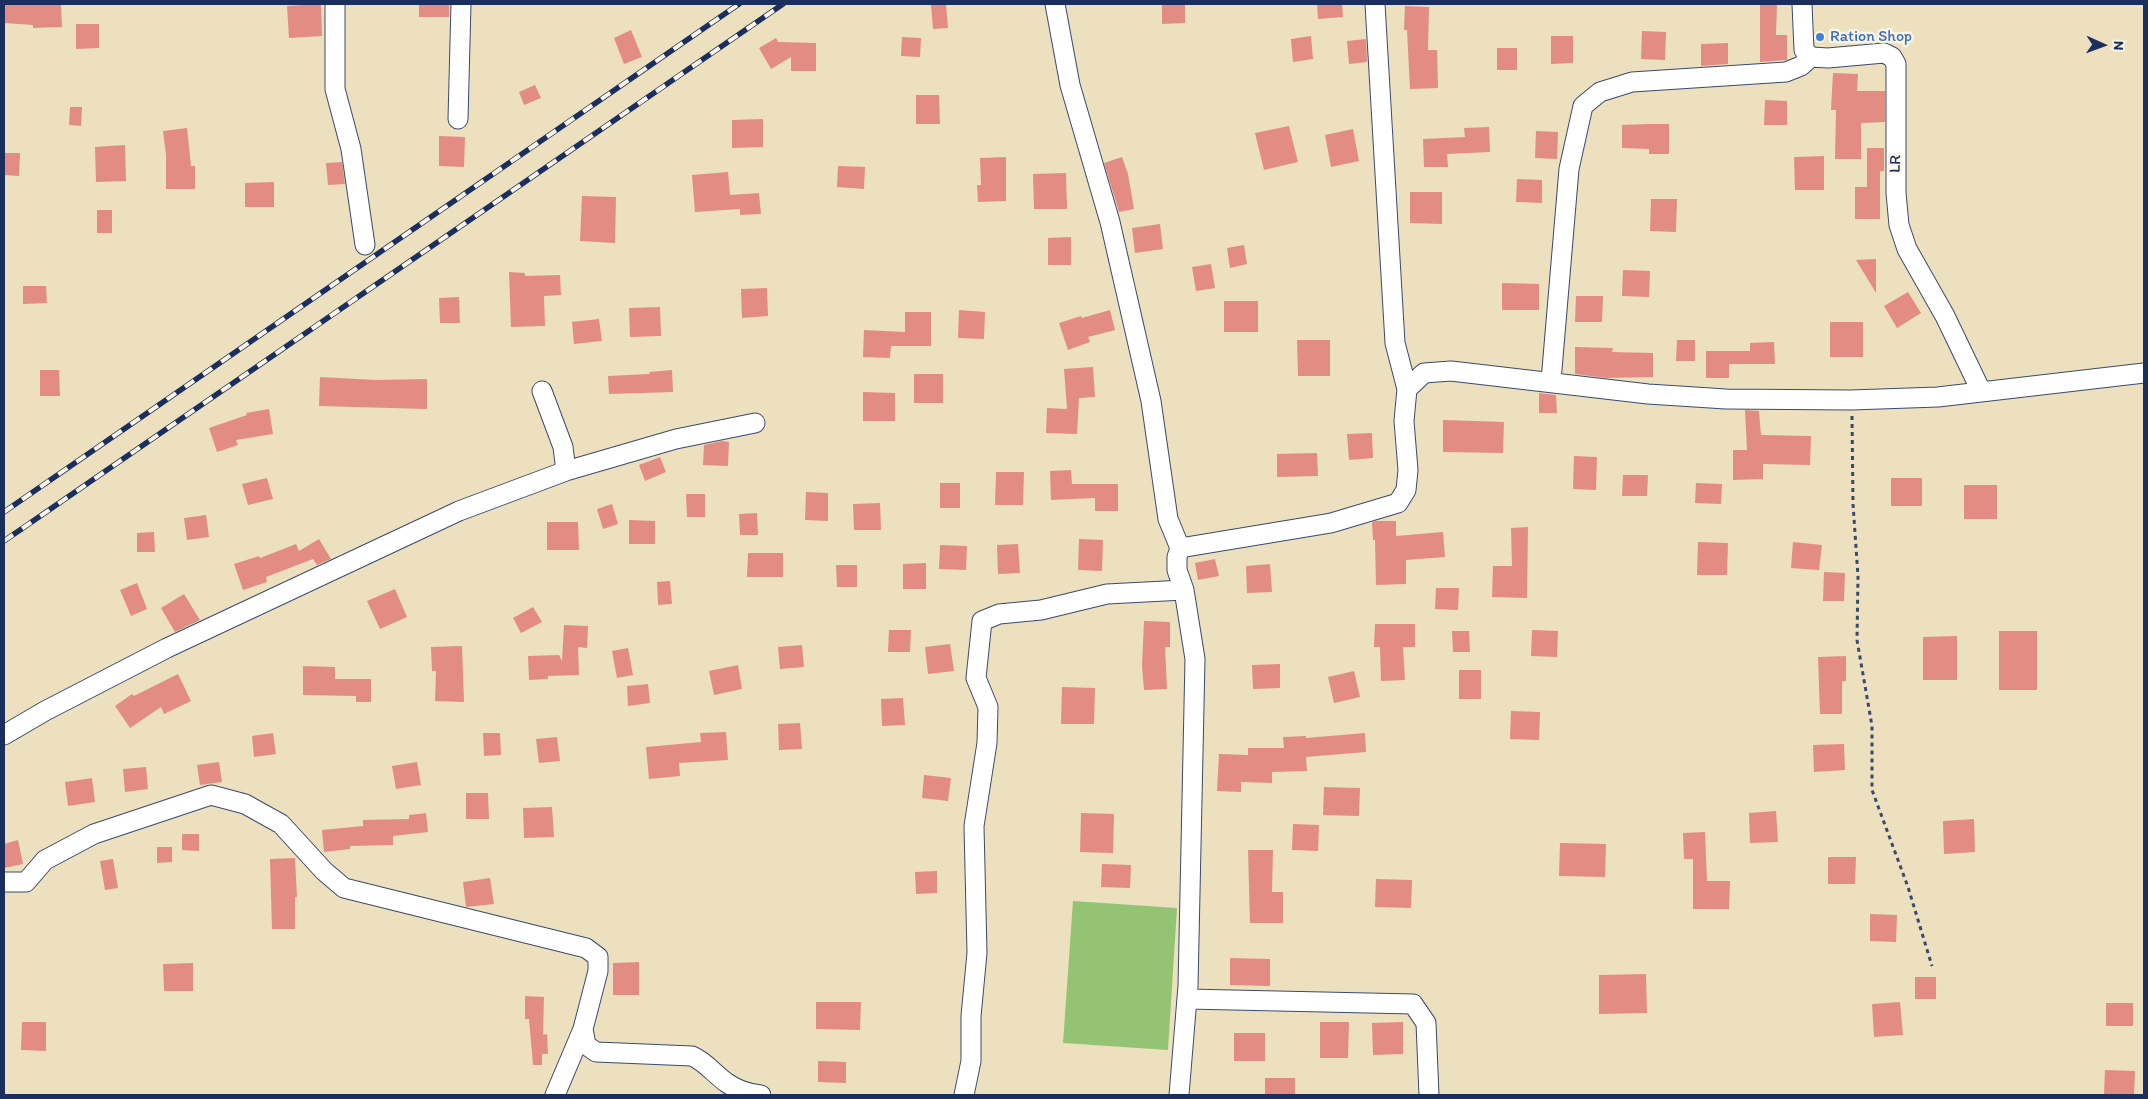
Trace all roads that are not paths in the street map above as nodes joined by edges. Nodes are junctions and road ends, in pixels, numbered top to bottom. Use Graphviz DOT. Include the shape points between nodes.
graph roads {
  1 [pos="335,4"];
  2 [pos="461,4"];
  3 [pos="1055,4"];
  4 [pos="1375,4"];
  5 [pos="1802,4"];
  6 [pos="1811,57"];
  7 [pos="458,119"];
  8 [pos="365,245"];
  9 [pos="2144,373"];
  10 [pos="1551,381"];
  11 [pos="1407,388"];
  12 [pos="542,390"];
  13 [pos="1980,391"];
  14 [pos="755,423"];
  15 [pos="566,471"];
  16 [pos="1180,548"];
  17 [pos="1184,590"];
  18 [pos="4,735"];
  19 [pos="4,882"];
  20 [pos="1187,999"];
  21 [pos="583,1029"];
  22 [pos="555,1095"];
  23 [pos="761,1095"];
  24 [pos="964,1095"];
  25 [pos="1179,1095"];
  26 [pos="1429,1095"];
  1 -- 8 [label="street" via="335,89 351,149"];
  2 -- 7 [label="street"];
  3 -- 16 [label="street" via="1070,85 1110,222 1151,401 1168,519"];
  4 -- 11 [label="street" via="1395,343"];
  5 -- 6 [label="street" via="1804,50"];
  6 -- 10 [label="street" via="1801,66 1786,72 1632,82 1600,92 1583,106 1569,169"];
  6 -- 13 [label="street, LR" via="1884,53 1892,56 1896,64 1899,225 1907,249 1945,316"];
  9 -- 13 [label="street"];
  10 -- 11 [label="street" via="1451,371 1424,373"];
  10 -- 13 [label="street" via="1697,397 1851,400 1938,397"];
  11 -- 16 [label="street" via="1404,421 1408,470 1406,490 1398,503 1331,523"];
  12 -- 15 [label="street" via="562,447"];
  14 -- 15 [label="street" via="676,439"];
  15 -- 18 [label="street" via="460,511 167,648"];
  16 -- 17 [label="street" via="1176,557 1177,570"];
  17 -- 20 [label="street" via="1195,659"];
  17 -- 24 [label="street" via="1107,594 1041,610 999,614 982,621 976,678 988,707 987,743 974,826 976,953 970,1016 971,1061"];
  19 -- 21 [label="street" via="26,882 45,860 94,834 211,795 245,804 281,824 344,888 586,948 598,958 598,971"];
  20 -- 25 [label="street"];
  20 -- 26 [label="street" via="1413,1004 1426,1023"];
  21 -- 22 [label="street"];
  21 -- 23 [label="street" via="586,1045 596,1052 692,1056 703,1061 728,1084 750,1094"];
}
